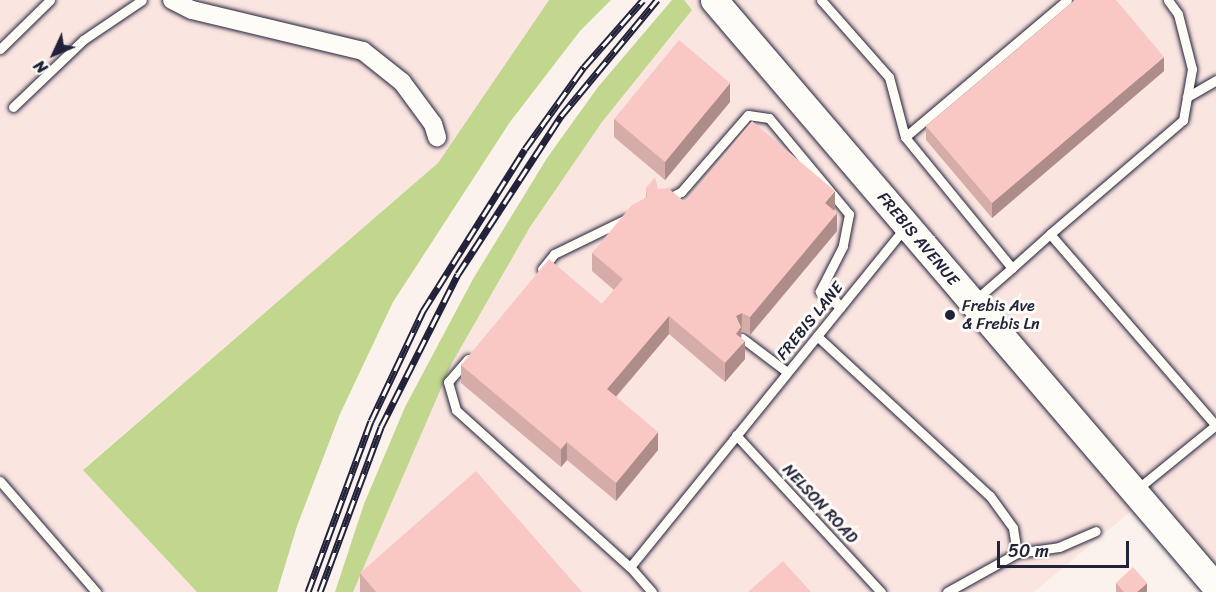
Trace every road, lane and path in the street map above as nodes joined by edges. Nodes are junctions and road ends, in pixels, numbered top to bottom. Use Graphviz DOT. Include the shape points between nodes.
graph roads {
  1 [pos="50,0"];
  2 [pos="142,0"];
  3 [pos="172,0"];
  4 [pos="714,0"];
  5 [pos="821,0"];
  6 [pos="1067,0"];
  7 [pos="1168,0"];
  8 [pos="0,49"];
  9 [pos="1216,80"];
  10 [pos="1187,97"];
  11 [pos="13,108"];
  12 [pos="437,137"];
  13 [pos="905,137"];
  14 [pos="662,202"];
  15 [pos="632,216"];
  16 [pos="907,225"];
  17 [pos="1050,234"];
  18 [pos="1011,268"];
  19 [pos="531,282"];
  20 [pos="972,303"];
  21 [pos="840,307"];
  22 [pos="817,336"];
  23 [pos="742,338"];
  24 [pos="478,346"];
  25 [pos="787,372"];
  26 [pos="1215,424"];
  27 [pos="736,435"];
  28 [pos="0,481"];
  29 [pos="1134,491"];
  30 [pos="1096,531"];
  31 [pos="1017,553"];
  32 [pos="630,567"];
  33 [pos="1216,587"];
  34 [pos="96,592"];
  35 [pos="652,592"];
  36 [pos="881,592"];
  37 [pos="947,592"];
  1 -- 8 [label="lane"];
  2 -- 11 [label="lane" via="83,40"];
  3 -- 12 [label="street" via="192,10 363,51 402,82 433,124"];
  4 -- 16 [label="main road, FREBIS AVENUE"];
  5 -- 13 [label="lane" via="889,77"];
  6 -- 13 [label="lane"];
  7 -- 10 [label="lane" via="1178,14 1192,69"];
  9 -- 10 [label="lane"];
  10 -- 17 [label="lane" via="1183,120"];
  13 -- 18 [label="lane"];
  14 -- 21 [label="lane" via="681,192 748,115 769,118 849,214 843,246 820,291"];
  15 -- 19 [label="lane" via="554,254"];
  16 -- 20 [label="main road, FREBIS AVENUE"];
  16 -- 21 [label="lane, FREBIS LANE"];
  17 -- 18 [label="lane"];
  17 -- 26 [label="lane"];
  18 -- 20 [label="lane"];
  20 -- 29 [label="main road, FREBIS AVENUE"];
  21 -- 22 [label="lane, FREBIS LANE"];
  22 -- 25 [label="lane, FREBIS LANE"];
  22 -- 31 [label="lane" via="990,496 1013,528"];
  23 -- 25 [label="lane"];
  24 -- 32 [label="lane" via="448,382 456,410"];
  25 -- 27 [label="lane, FREBIS LANE"];
  26 -- 29 [label="lane"];
  27 -- 32 [label="lane, FREBIS LANE"];
  27 -- 36 [label="lane, NELSON ROAD"];
  28 -- 34 [label="lane"];
  29 -- 33 [label="main road, FREBIS AVENUE"];
  30 -- 31 [label="lane" via="1059,547"];
  31 -- 37 [label="lane"];
  32 -- 35 [label="lane"];
}
